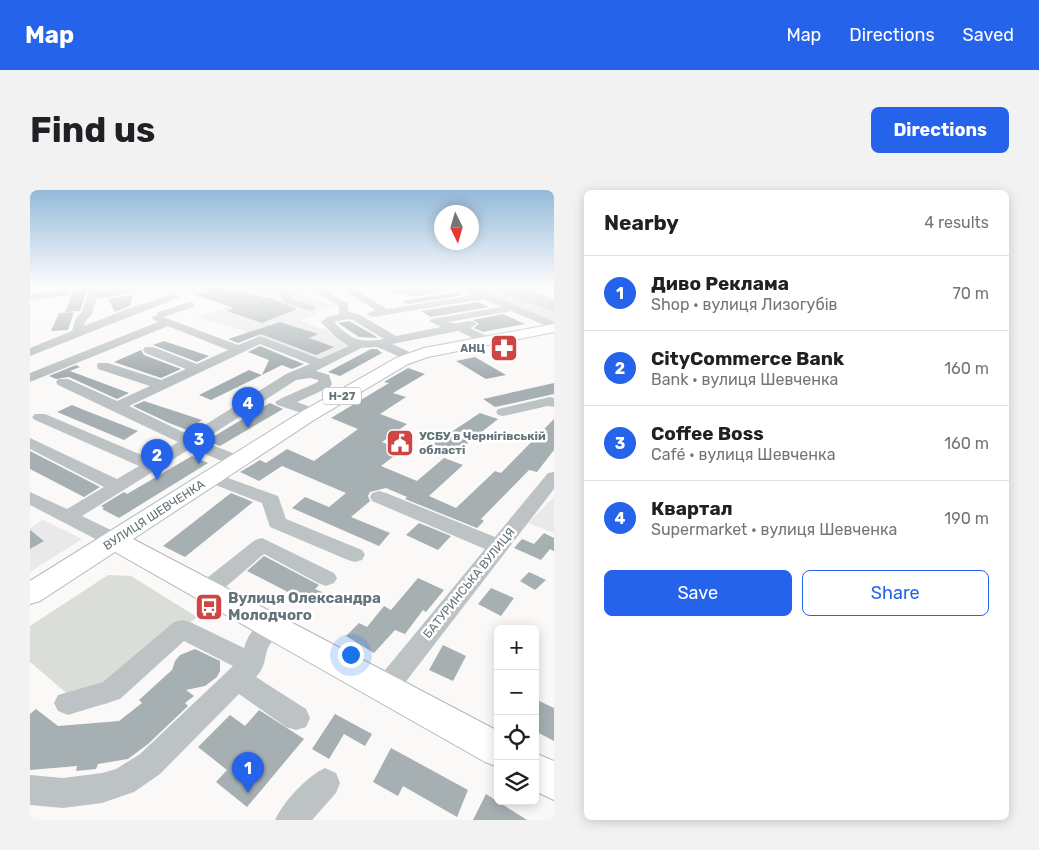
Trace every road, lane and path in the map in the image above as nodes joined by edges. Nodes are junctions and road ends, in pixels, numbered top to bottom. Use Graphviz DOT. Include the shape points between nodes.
graph roads {
  1 [pos="85,315"];
  2 [pos="120,315"];
  3 [pos="357,315"];
  4 [pos="425,315"];
  5 [pos="468,315"];
  6 [pos="518,315"];
  7 [pos="528,315"];
  8 [pos="153,316"];
  9 [pos="352,316"];
  10 [pos="186,320"];
  11 [pos="435,321"];
  12 [pos="168,324"];
  13 [pos="457,327"];
  14 [pos="554,327"];
  15 [pos="77,332"];
  16 [pos="487,341"];
  17 [pos="384,342"];
  18 [pos="357,344"];
  19 [pos="149,350"];
  20 [pos="239,350"];
  21 [pos="30,352"];
  22 [pos="410,357"];
  23 [pos="321,364"];
  24 [pos="103,366"];
  25 [pos="198,369"];
  26 [pos="300,374"];
  27 [pos="30,378"];
  28 [pos="63,382"];
  29 [pos="162,385"];
  30 [pos="264,396"];
  31 [pos="282,402"];
  32 [pos="554,403"];
  33 [pos="117,406"];
  34 [pos="504,412"];
  35 [pos="314,413"];
  36 [pos="40,416"];
  37 [pos="190,442"];
  38 [pos="30,443"];
  39 [pos="237,461"];
  40 [pos="153,466"];
  41 [pos="212,477"];
  42 [pos="554,477"];
  43 [pos="119,486"];
  44 [pos="379,497"];
  45 [pos="30,498"];
  46 [pos="68,517"];
  47 [pos="116,541"];
  48 [pos="499,547"];
  49 [pos="355,555"];
  50 [pos="326,578"];
  51 [pos="206,591"];
  52 [pos="30,594"];
  53 [pos="272,627"];
  54 [pos="245,672"];
  55 [pos="385,690"];
  56 [pos="68,703"];
  57 [pos="296,718"];
  58 [pos="494,748"];
  59 [pos="539,772"];
  60 [pos="554,781"];
  61 [pos="325,783"];
  62 [pos="30,790"];
  63 [pos="291,820"];
  1 -- 15 [label="street"];
  2 -- 15 [label="street"];
  3 -- 9 [label="street"];
  4 -- 11 [label="street"];
  5 -- 11 [label="street"];
  6 -- 13 [label="street"];
  7 -- 14 [label="street"];
  8 -- 12 [label="street"];
  9 -- 17 [label="street" via="391,338"];
  9 -- 18 [label="street" via="331,318 328,322 341,336"];
  10 -- 12 [label="street"];
  11 -- 13 [label="street"];
  12 -- 20 [label="street"];
  12 -- 27 [label="street"];
  13 -- 16 [label="street"];
  13 -- 17 [label="street"];
  14 -- 16 [label="main road, ВУЛИЦЯ ШЕВЧЕНКА / Н-27"];
  15 -- 21 [label="street"];
  16 -- 22 [label="main road, ВУЛИЦЯ ШЕВЧЕНКА / Н-27"];
  17 -- 18 [label="street"];
  17 -- 22 [label="street"];
  18 -- 23 [label="street"];
  19 -- 25 [label="street"];
  20 -- 23 [label="street" via="260,340"];
  20 -- 25 [label="street"];
  22 -- 35 [label="main road, ВУЛИЦЯ ШЕВЧЕНКА / Н-27"];
  23 -- 26 [label="street"];
  24 -- 29 [label="street"];
  25 -- 29 [label="street"];
  26 -- 30 [label="street"];
  26 -- 31 [label="street" via="324,378 325,384"];
  28 -- 33 [label="street"];
  29 -- 33 [label="street"];
  30 -- 31 [label="street"];
  30 -- 37 [label="street"];
  31 -- 35 [label="street"];
  32 -- 34 [label="street" via="550,401"];
  33 -- 37 [label="street"];
  35 -- 39 [label="main road, ВУЛИЦЯ ШЕВЧЕНКА / Н-27"];
  36 -- 40 [label="street"];
  37 -- 39 [label="street"];
  37 -- 40 [label="street"];
  38 -- 43 [label="street"];
  39 -- 41 [label="main road, ВУЛИЦЯ ШЕВЧЕНКА / Н-27"];
  40 -- 43 [label="street"];
  41 -- 47 [label="main road, ВУЛИЦЯ ШЕВЧЕНКА / Н-27"];
  41 -- 49 [label="street" via="271,500 277,524"];
  42 -- 48 [label="street, БАТУРИНСЬКА ВУЛИЦЯ"];
  43 -- 46 [label="street"];
  44 -- 48 [label="street"];
  45 -- 46 [label="street"];
  46 -- 47 [label="street"];
  47 -- 51 [label="main road"];
  47 -- 52 [label="main road, ВУЛИЦЯ ШЕВЧЕНКА / Н-27"];
  48 -- 55 [label="street, БАТУРИНСЬКА ВУЛИЦЯ"];
  50 -- 51 [label="street" via="262,545"];
  51 -- 53 [label="main road"];
  53 -- 54 [label="street" via="258,640"];
  53 -- 55 [label="main road"];
  54 -- 56 [label="street" via="182,629 111,691"];
  54 -- 57 [label="street"];
  54 -- 62 [label="street" via="150,764 123,782 63,793"];
  55 -- 58 [label="main road"];
  59 -- 60 [label="main road"];
  61 -- 63 [label="street"];
}
